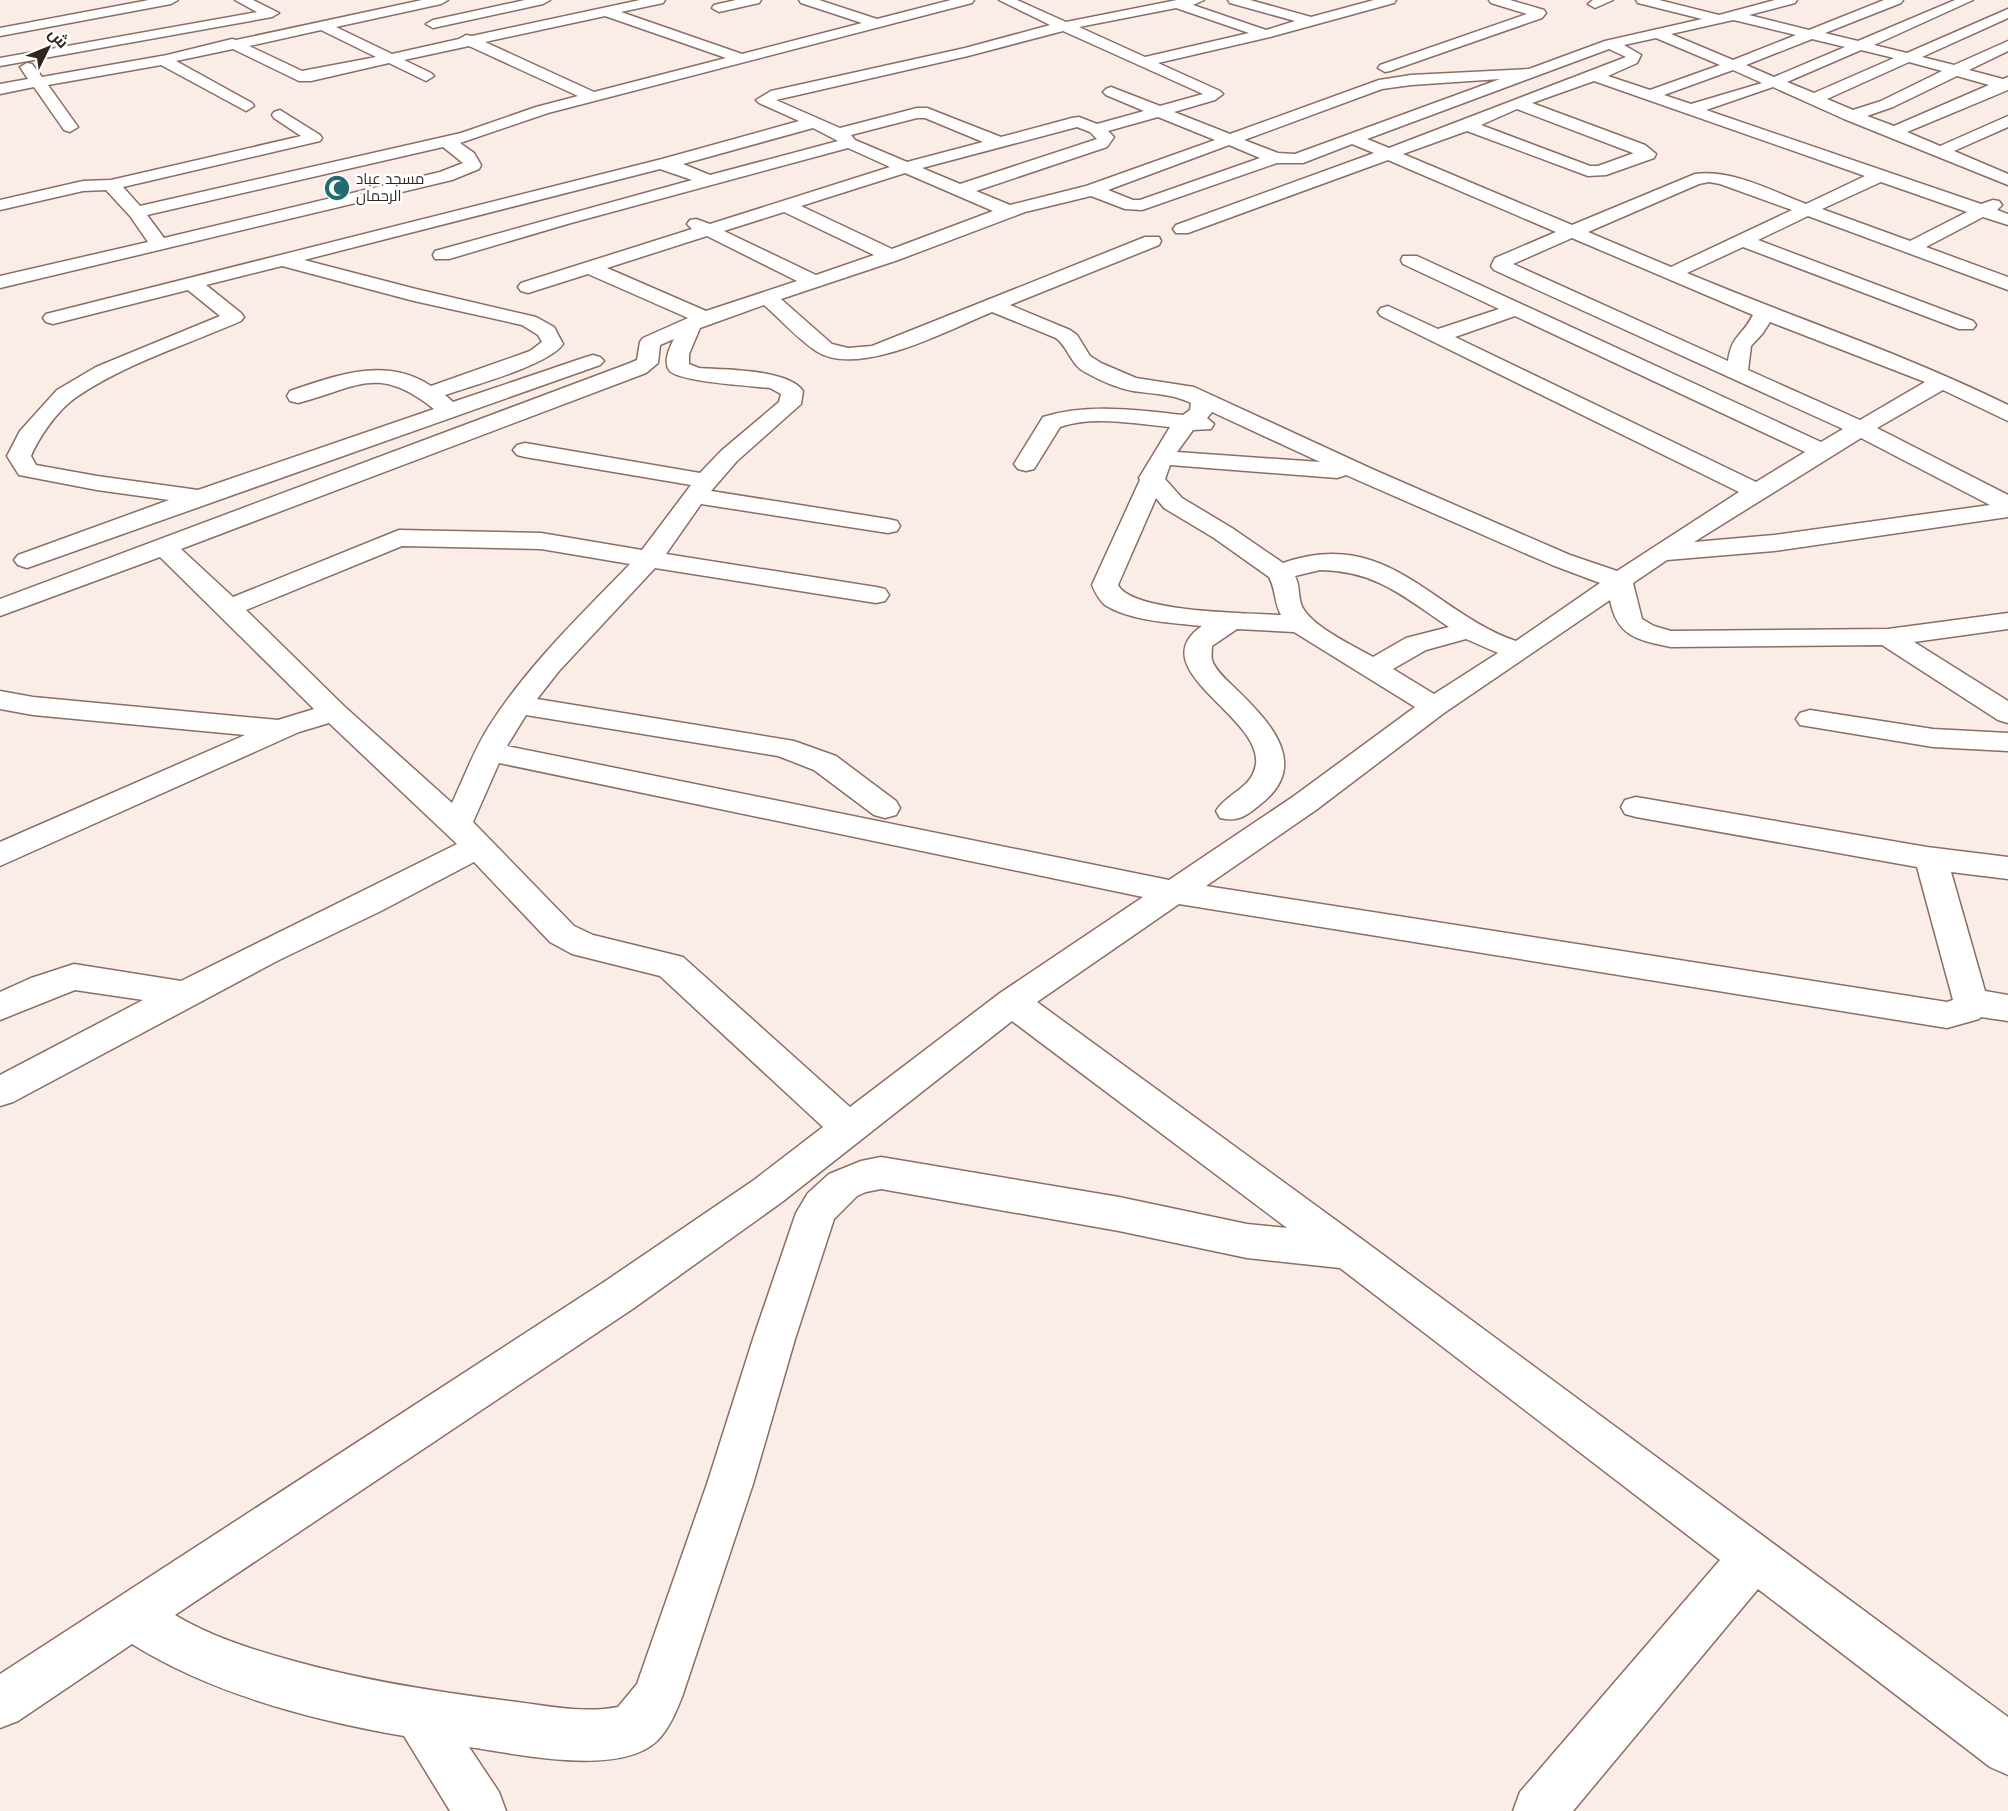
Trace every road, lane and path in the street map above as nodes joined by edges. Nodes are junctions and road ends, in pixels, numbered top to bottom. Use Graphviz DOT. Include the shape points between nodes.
graph roads {
  1 [pos="118,0"];
  2 [pos="171,0"];
  3 [pos="242,0"];
  4 [pos="379,0"];
  5 [pos="441,0"];
  6 [pos="543,0"];
  7 [pos="658,0"];
  8 [pos="754,0"];
  9 [pos="840,0"];
  10 [pos="967,0"];
  11 [pos="1006,0"];
  12 [pos="1197,0"];
  13 [pos="1235,0"];
  14 [pos="1329,0"];
  15 [pos="1389,0"];
  16 [pos="1496,0"];
  17 [pos="1643,0"];
  18 [pos="1735,0"];
  19 [pos="1790,0"];
  20 [pos="1896,0"];
  21 [pos="1966,0"];
  22 [pos="813,2"];
  23 [pos="1177,4"];
  24 [pos="1765,7"];
  25 [pos="2005,7"];
  26 [pos="131,8"];
  27 [pos="718,8"];
  28 [pos="400,9"];
  29 [pos="1359,9"];
  30 [pos="607,12"];
  31 [pos="1114,17"];
  32 [pos="1727,18"];
  33 [pos="1310,21"];
  34 [pos="874,23"];
  35 [pos="433,24"];
  36 [pos="321,25"];
  37 [pos="1144,25"];
  38 [pos="1064,27"];
  39 [pos="0,32"];
  40 [pos="1656,33"];
  41 [pos="1265,34"];
  42 [pos="1811,34"];
  43 [pos="1180,37"];
  44 [pos="470,41"];
  45 [pos="232,43"];
  46 [pos="1610,44"];
  47 [pos="1857,45"];
  48 [pos="2008,45"];
  49 [pos="1682,46"];
  50 [pos="1209,47"];
  51 [pos="1663,49"];
  52 [pos="1907,57"];
  53 [pos="740,58"];
  54 [pos="167,59"];
  55 [pos="393,59"];
  56 [pos="0,62"];
  57 [pos="1142,62"];
  58 [pos="1731,66"];
  59 [pos="1385,68"];
  60 [pos="30,70"];
  61 [pos="1956,70"];
  62 [pos="0,73"];
  63 [pos="1529,73"];
  64 [pos="426,76"];
  65 [pos="1594,76"];
  66 [pos="2007,84"];
  67 [pos="1768,85"];
  68 [pos="0,89"];
  69 [pos="1112,92"];
  70 [pos="1648,96"];
  71 [pos="591,97"];
  72 [pos="1812,100"];
  73 [pos="1517,103"];
  74 [pos="246,106"];
  75 [pos="1689,110"];
  76 [pos="1158,111"];
  77 [pos="280,115"];
  78 [pos="1850,116"];
  79 [pos="2008,121"];
  80 [pos="814,123"];
  81 [pos="1467,126"];
  82 [pos="70,127"];
  83 [pos="1096,129"];
  84 [pos="1892,133"];
  85 [pos="844,138"];
  86 [pos="1231,139"];
  87 [pos="1354,139"];
  88 [pos="447,142"];
  89 [pos="999,142"];
  90 [pos="324,144"];
  91 [pos="1939,152"];
  92 [pos="1389,154"];
  93 [pos="1275,158"];
  94 [pos="2008,159"];
  95 [pos="351,163"];
  96 [pos="663,164"];
  97 [pos="907,167"];
  98 [pos="1984,170"];
  99 [pos="1879,176"];
  100 [pos="274,180"];
  101 [pos="2008,180"];
  102 [pos="710,181"];
  103 [pos="111,185"];
  104 [pos="564,188"];
  105 [pos="961,190"];
  106 [pos="1092,190"];
  107 [pos="2008,199"];
  108 [pos="645,200"];
  109 [pos="0,205"];
  110 [pos="784,205"];
  111 [pos="312,208"];
  112 [pos="604,208"];
  113 [pos="481,209"];
  114 [pos="1808,210"];
  115 [pos="1981,211"];
  116 [pos="136,212"];
  117 [pos="1010,212"];
  118 [pos="2008,220"];
  119 [pos="708,229"];
  120 [pos="1182,229"];
  121 [pos="1572,231"];
  122 [pos="520,232"];
  123 [pos="360,241"];
  124 [pos="1152,241"];
  125 [pos="1744,241"];
  126 [pos="159,245"];
  127 [pos="1910,249"];
  128 [pos="442,255"];
  129 [pos="891,256"];
  130 [pos="0,259"];
  131 [pos="1410,260"];
  132 [pos="285,261"];
  133 [pos="588,267"];
  134 [pos="1673,273"];
  135 [pos="6,281"];
  136 [pos="813,281"];
  137 [pos="193,284"];
  138 [pos="2008,284"];
  139 [pos="528,287"];
  140 [pos="767,297"];
  141 [pos="992,305"];
  142 [pos="1514,310"];
  143 [pos="1388,312"];
  144 [pos="1764,313"];
  145 [pos="53,318"];
  146 [pos="698,321"];
  147 [pos="1966,325"];
  148 [pos="1437,336"];
  149 [pos="593,361"];
  150 [pos="1737,373"];
  151 [pos="1942,381"];
  152 [pos="428,394"];
  153 [pos="298,396"];
  154 [pos="1203,400"];
  155 [pos="450,410"];
  156 [pos="2008,414"];
  157 [pos="1189,423"];
  158 [pos="482,426"];
  159 [pos="1862,429"];
  160 [pos="1270,431"];
  161 [pos="525,450"];
  162 [pos="1822,451"];
  163 [pos="1026,464"];
  164 [pos="1157,468"];
  165 [pos="1364,474"];
  166 [pos="700,488"];
  167 [pos="1758,492"];
  168 [pos="200,496"];
  169 [pos="2008,505"];
  170 [pos="2008,510"];
  171 [pos="888,526"];
  172 [pos="165,548"];
  173 [pos="1661,552"];
  174 [pos="649,559"];
  175 [pos="27,560"];
  176 [pos="1280,573"];
  177 [pos="1620,581"];
  178 [pos="876,595"];
  179 [pos="0,608"];
  180 [pos="229,608"];
  181 [pos="1235,619"];
  182 [pos="2008,621"];
  183 [pos="1300,624"];
  184 [pos="1470,630"];
  185 [pos="1888,637"];
  186 [pos="1520,651"];
  187 [pos="1373,669"];
  188 [pos="0,700"];
  189 [pos="520,705"];
  190 [pos="1434,707"];
  191 [pos="334,712"];
  192 [pos="2008,714"];
  193 [pos="1810,719"];
  194 [pos="282,730"];
  195 [pos="2008,742"];
  196 [pos="490,753"];
  197 [pos="1636,807"];
  198 [pos="885,808"];
  199 [pos="1231,811"];
  200 [pos="467,835"];
  201 [pos="0,855"];
  202 [pos="1931,859"];
  203 [pos="2008,868"];
  204 [pos="1173,892"];
  205 [pos="185,994"];
  206 [pos="1012,1002"];
  207 [pos="1971,1002"];
  208 [pos="0,1007"];
  209 [pos="2008,1008"];
  210 [pos="0,1092"];
  211 [pos="848,1128"];
  212 [pos="1349,1252"];
  213 [pos="1754,1558"];
  214 [pos="130,1616"];
  215 [pos="0,1703"];
  216 [pos="419,1714"];
  217 [pos="2008,1749"];
  218 [pos="480,1811"];
  219 [pos="1539,1811"];
  1 -- 26 [label="street"];
  2 -- 26 [label="street"];
  3 -- 60 [label="street" via="278,12"];
  4 -- 28 [label="street"];
  5 -- 28 [label="street"];
  6 -- 35 [label="street"];
  7 -- 30 [label="street"];
  8 -- 27 [label="street"];
  9 -- 22 [label="street"];
  10 -- 34 [label="street"];
  11 -- 38 [label="street"];
  12 -- 23 [label="street"];
  13 -- 33 [label="street"];
  14 -- 29 [label="street"];
  15 -- 29 [label="street"];
  16 -- 59 [label="street" via="1539,13"];
  17 -- 32 [label="street"];
  18 -- 24 [label="street"];
  19 -- 24 [label="street"];
  20 -- 42 [label="street"];
  21 -- 47 [label="street"];
  22 -- 34 [label="street"];
  23 -- 31 [label="street"];
  23 -- 41 [label="street"];
  24 -- 32 [label="street"];
  25 -- 52 [label="street"];
  26 -- 39 [label="street"];
  28 -- 35 [label="street"];
  28 -- 36 [label="street"];
  29 -- 33 [label="street"];
  30 -- 44 [label="street"];
  30 -- 53 [label="street"];
  31 -- 37 [label="street"];
  31 -- 38 [label="street"];
  32 -- 40 [label="street"];
  32 -- 42 [label="street"];
  33 -- 41 [label="street"];
  34 -- 53 [label="street"];
  35 -- 44 [label="street"];
  36 -- 45 [label="street"];
  36 -- 55 [label="street"];
  38 -- 57 [label="street"];
  38 -- 80 [label="street" via="764,100"];
  40 -- 46 [label="street"];
  40 -- 49 [label="street"];
  41 -- 50 [label="street"];
  42 -- 47 [label="street"];
  42 -- 58 [label="street"];
  43 -- 50 [label="street"];
  44 -- 55 [label="street"];
  44 -- 71 [label="street"];
  45 -- 54 [label="street"];
  45 -- 55 [label="street" via="305,76"];
  46 -- 63 [label="street"];
  46 -- 65 [label="street" via="1639,54"];
  47 -- 52 [label="street"];
  47 -- 67 [label="street"];
  48 -- 61 [label="street"];
  49 -- 51 [label="street"];
  49 -- 58 [label="street"];
  50 -- 57 [label="street"];
  52 -- 61 [label="street"];
  52 -- 72 [label="street"];
  53 -- 71 [label="street"];
  54 -- 60 [label="street"];
  54 -- 74 [label="street"];
  55 -- 64 [label="street"];
  56 -- 60 [label="street"];
  57 -- 76 [label="street" via="1215,94"];
  58 -- 67 [label="street"];
  58 -- 70 [label="street"];
  60 -- 62 [label="street"];
  60 -- 68 [label="street"];
  60 -- 82 [label="street"];
  61 -- 66 [label="street"];
  61 -- 78 [label="street" via="1887,104"];
  63 -- 86 [label="street" via="1389,83"];
  63 -- 87 [label="street"];
  65 -- 70 [label="street"];
  65 -- 73 [label="street"];
  66 -- 84 [label="street"];
  67 -- 72 [label="street"];
  67 -- 75 [label="street"];
  69 -- 76 [label="street"];
  70 -- 75 [label="street"];
  71 -- 88 [label="street"];
  72 -- 78 [label="street"];
  73 -- 81 [label="street"];
  73 -- 81 [label="street" via="1648,154 1600,171 1587,171"];
  75 -- 99 [label="street"];
  76 -- 83 [label="street"];
  76 -- 86 [label="street"];
  77 -- 90 [label="street"];
  78 -- 84 [label="street"];
  79 -- 91 [label="street"];
  80 -- 85 [label="street"];
  80 -- 96 [label="street"];
  81 -- 92 [label="street"];
  83 -- 89 [label="street" via="1079,122"];
  83 -- 105 [label="street" via="1106,137 1101,144"];
  84 -- 91 [label="street"];
  85 -- 89 [label="street" via="927,113"];
  85 -- 97 [label="street"];
  85 -- 102 [label="street"];
  86 -- 93 [label="street"];
  86 -- 106 [label="street"];
  87 -- 92 [label="street"];
  87 -- 93 [label="street" via="1302,158"];
  88 -- 95 [label="street"];
  88 -- 111 [label="street" via="473,165 446,176"];
  89 -- 97 [label="street"];
  90 -- 95 [label="street"];
  90 -- 103 [label="street"];
  91 -- 98 [label="street"];
  92 -- 120 [label="street"];
  92 -- 121 [label="street"];
  93 -- 106 [label="street" via="1138,205"];
  94 -- 98 [label="street"];
  95 -- 100 [label="street"];
  96 -- 102 [label="street"];
  96 -- 104 [label="street"];
  97 -- 105 [label="street"];
  97 -- 110 [label="street"];
  98 -- 101 [label="street"];
  99 -- 114 [label="street"];
  99 -- 115 [label="street"];
  100 -- 111 [label="street"];
  100 -- 116 [label="street"];
  102 -- 108 [label="street"];
  103 -- 109 [label="street" via="83,186"];
  103 -- 116 [label="street"];
  104 -- 112 [label="street"];
  104 -- 113 [label="street"];
  105 -- 117 [label="street"];
  106 -- 117 [label="street"];
  107 -- 115 [label="street"];
  108 -- 112 [label="street"];
  108 -- 119 [label="street"];
  110 -- 119 [label="street"];
  110 -- 129 [label="street"];
  111 -- 123 [label="street" via="308,213 326,229"];
  111 -- 126 [label="street"];
  112 -- 122 [label="street"];
  113 -- 122 [label="street"];
  113 -- 123 [label="street"];
  114 -- 121 [label="street" via="1709,177 1695,179"];
  114 -- 125 [label="street"];
  114 -- 127 [label="street"];
  115 -- 118 [label="street"];
  115 -- 127 [label="street"];
  116 -- 126 [label="street"];
  117 -- 129 [label="street"];
  119 -- 133 [label="street"];
  119 -- 136 [label="street"];
  121 -- 134 [label="street"];
  121 -- 150 [label="street" via="1508,259 1501,266"];
  122 -- 128 [label="street"];
  123 -- 132 [label="street"];
  124 -- 141 [label="street"];
  125 -- 134 [label="street"];
  125 -- 147 [label="street"];
  126 -- 135 [label="street"];
  127 -- 138 [label="street"];
  129 -- 136 [label="street"];
  130 -- 135 [label="street"];
  131 -- 142 [label="street"];
  132 -- 137 [label="street"];
  132 -- 152 [label="street" via="504,314 545,328 551,335 553,344 537,355"];
  133 -- 139 [label="street"];
  133 -- 146 [label="street"];
  134 -- 144 [label="street"];
  136 -- 140 [label="street"];
  137 -- 145 [label="street"];
  137 -- 168 [label="street" via="234,317 104,372 64,395 28,436 19,456 27,470"];
  140 -- 141 [label="street" via="825,348 848,354 875,352 896,345"];
  140 -- 146 [label="street"];
  141 -- 154 [label="street" via="1063,334 1081,360 1093,368 1131,384 1179,390"];
  142 -- 148 [label="street"];
  142 -- 162 [label="street"];
  143 -- 148 [label="street"];
  144 -- 150 [label="street" via="1756,329 1741,344"];
  144 -- 151 [label="street"];
  146 -- 158 [label="street" via="650,342 643,366"];
  146 -- 166 [label="street" via="678,354 678,368 697,374 775,382 792,391 790,404 729,456"];
  148 -- 167 [label="street"];
  149 -- 155 [label="street"];
  150 -- 159 [label="street"];
  151 -- 156 [label="street"];
  151 -- 159 [label="street"];
  152 -- 153 [label="street" via="409,382 373,376"];
  152 -- 155 [label="street"];
  154 -- 157 [label="street" via="1201,412"];
  154 -- 160 [label="street"];
  155 -- 158 [label="street"];
  155 -- 168 [label="street"];
  157 -- 160 [label="street"];
  157 -- 163 [label="street" via="1082,414 1059,418 1051,422"];
  157 -- 164 [label="street" via="1181,428"];
  158 -- 172 [label="street"];
  159 -- 162 [label="street"];
  159 -- 169 [label="street"];
  160 -- 165 [label="street"];
  161 -- 166 [label="street"];
  162 -- 167 [label="street"];
  164 -- 165 [label="street" via="1253,463"];
  164 -- 176 [label="street" via="1173,503"];
  164 -- 181 [label="street" via="1105,585 1109,594 1133,608"];
  165 -- 177 [label="street" via="1578,567"];
  166 -- 171 [label="street"];
  166 -- 174 [label="street"];
  167 -- 173 [label="street"];
  168 -- 175 [label="street"];
  170 -- 173 [label="street" via="1785,542"];
  172 -- 179 [label="street"];
  172 -- 180 [label="street"];
  173 -- 177 [label="street"];
  174 -- 178 [label="street"];
  174 -- 180 [label="street" via="541,542 399,538"];
  174 -- 189 [label="street" via="549,665"];
  176 -- 183 [label="street" via="1287,586 1288,604"];
  176 -- 184 [label="street" via="1318,562 1381,571"];
  177 -- 185 [label="street" via="1627,620 1656,636"];
  177 -- 186 [label="street"];
  180 -- 191 [label="street"];
  181 -- 183 [label="street"];
  181 -- 199 [label="street" via="1209,634 1198,645 1197,655 1208,675 1268,744 1272,760 1266,780"];
  182 -- 185 [label="street"];
  183 -- 187 [label="street"];
  184 -- 186 [label="street"];
  184 -- 187 [label="street" via="1416,644"];
  185 -- 192 [label="street"];
  186 -- 190 [label="street"];
  187 -- 190 [label="street"];
  188 -- 194 [label="street"];
  189 -- 196 [label="street"];
  189 -- 198 [label="street" via="784,748 825,763"];
  190 -- 204 [label="street" via="1305,803"];
  191 -- 194 [label="street"];
  191 -- 200 [label="street"];
  193 -- 195 [label="street" via="1936,738"];
  194 -- 201 [label="street"];
  196 -- 200 [label="street" via="474,791"];
  196 -- 204 [label="street"];
  197 -- 202 [label="street"];
  200 -- 205 [label="street"];
  200 -- 211 [label="street" via="570,940 671,966"];
  202 -- 203 [label="street"];
  202 -- 207 [label="street"];
  204 -- 206 [label="street"];
  204 -- 207 [label="street" via="1947,1015 1967,1010"];
  205 -- 208 [label="street" via="74,977"];
  205 -- 210 [label="street"];
  206 -- 211 [label="street"];
  206 -- 212 [label="street"];
  207 -- 209 [label="street"];
  211 -- 214 [label="street" via="768,1191 620,1295"];
  212 -- 213 [label="street"];
  212 -- 216 [label="street" via="1247,1241 1119,1214 881,1173 856,1177 826,1197 816,1213 730,1484 657,1697 645,1717 630,1729 579,1736"];
  213 -- 217 [label="street"];
  213 -- 219 [label="street"];
  214 -- 215 [label="street"];
  214 -- 216 [label="street" via="188,1649 276,1680 352,1702"];
  216 -- 218 [label="street"];
}
